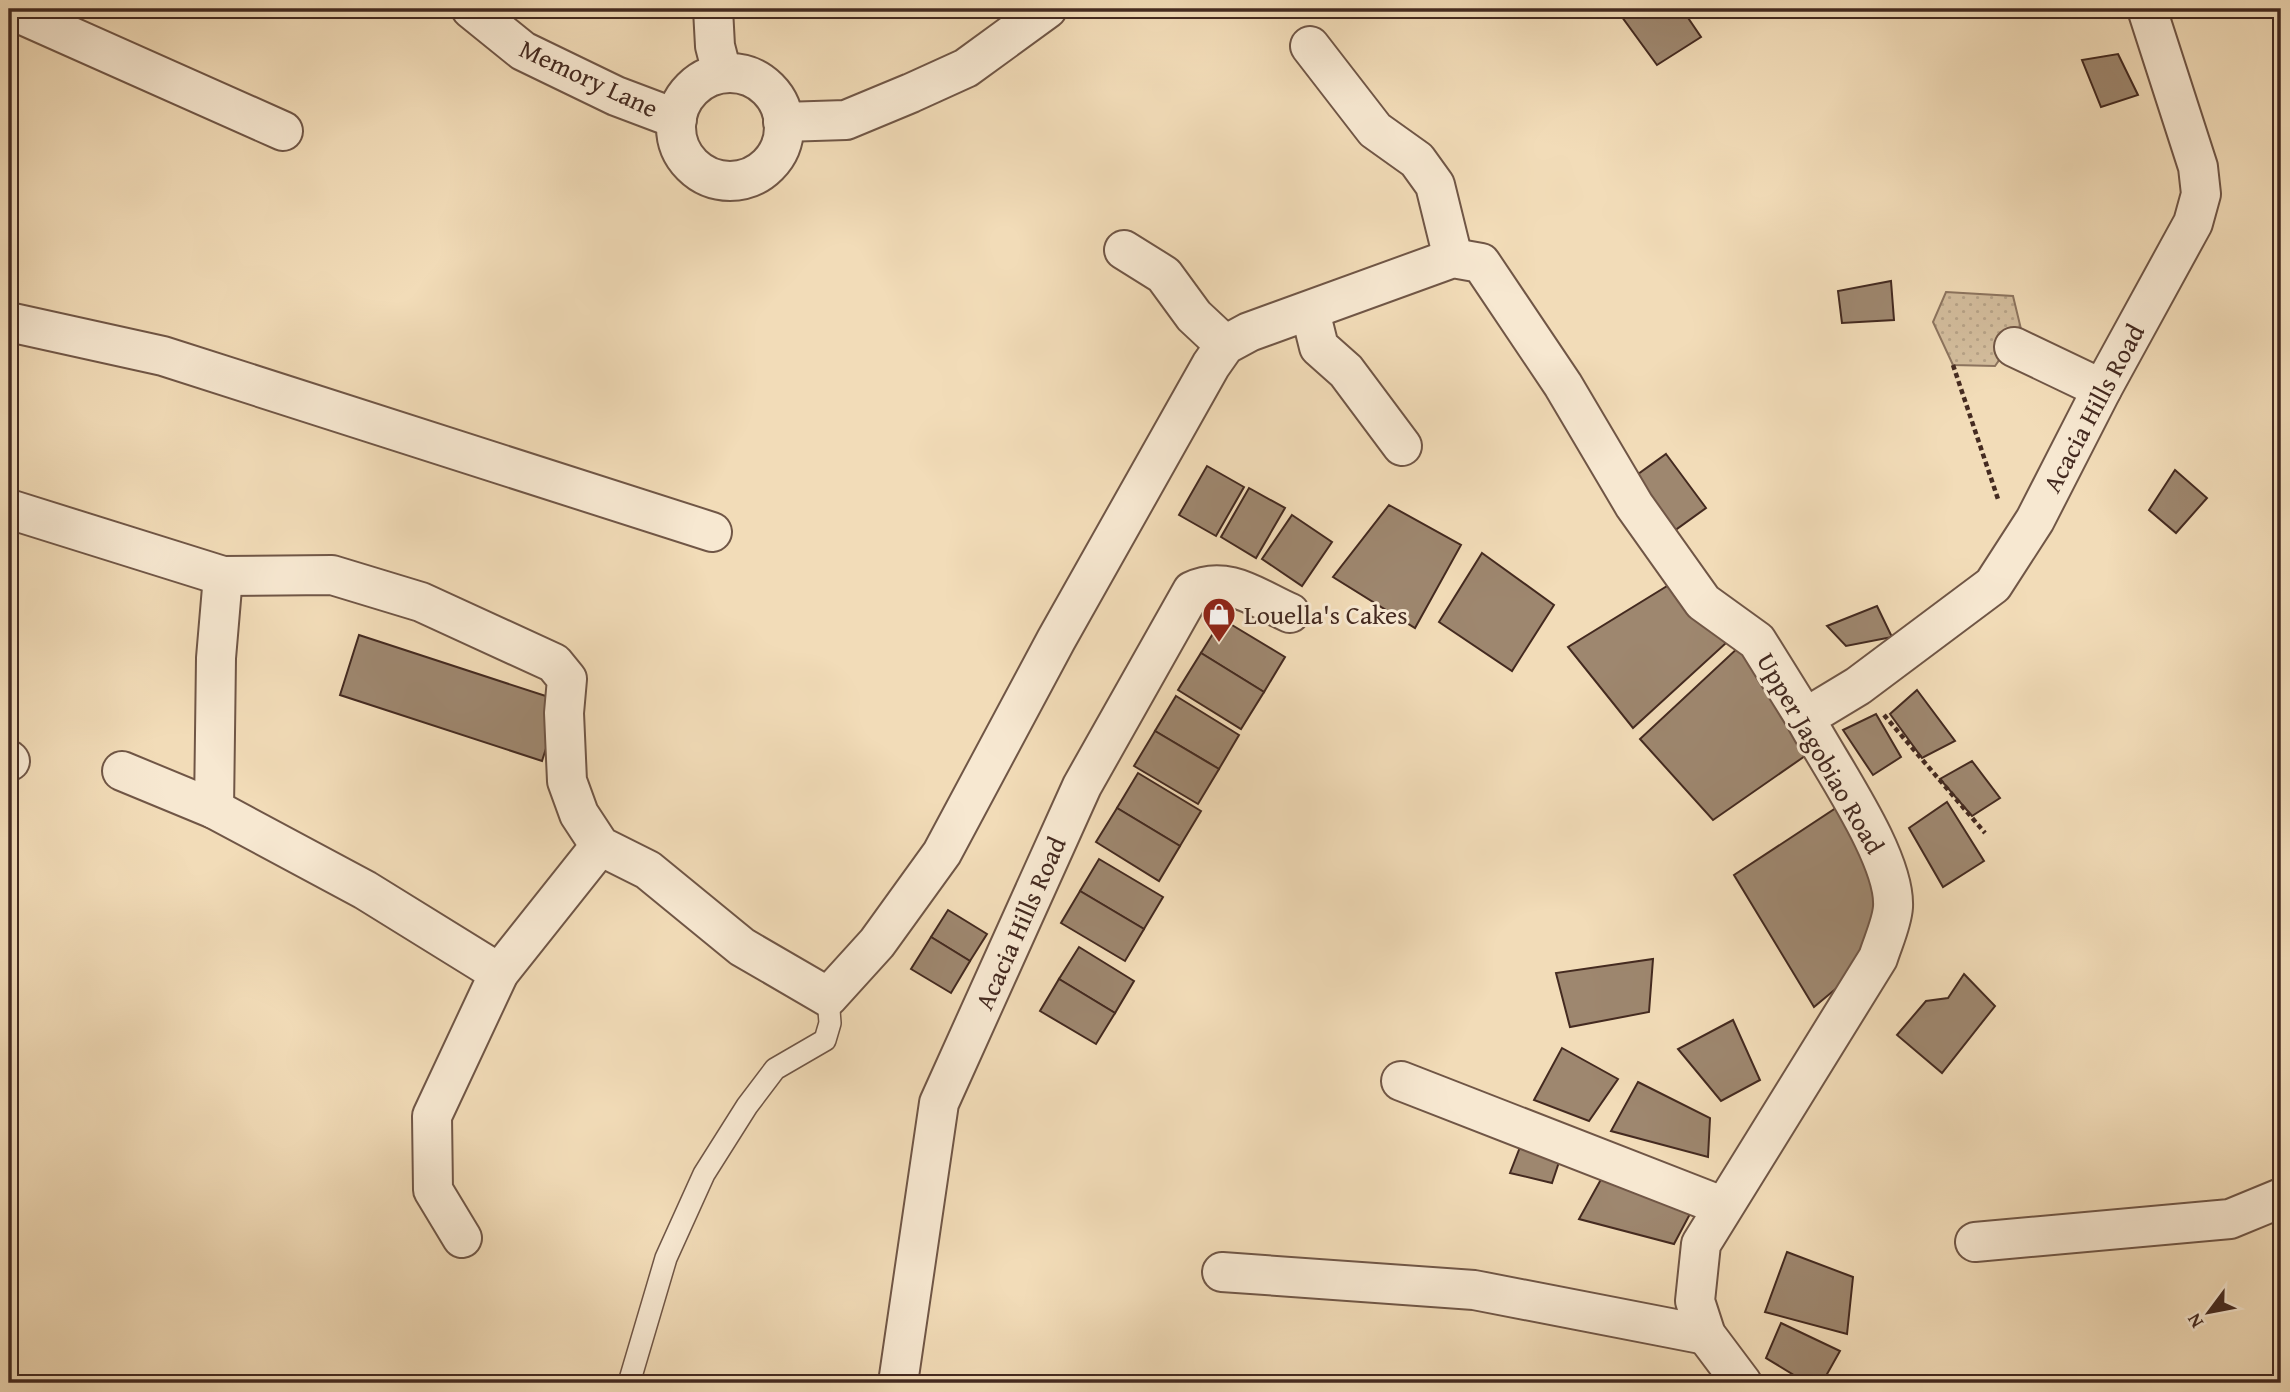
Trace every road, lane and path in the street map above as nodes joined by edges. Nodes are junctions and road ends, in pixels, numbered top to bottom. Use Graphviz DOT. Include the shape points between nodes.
graph roads {
  1 [pos="9,9"];
  2 [pos="471,9"];
  3 [pos="713,9"];
  4 [pos="1047,9"];
  5 [pos="2147,9"];
  6 [pos="1310,46"];
  7 [pos="722,73"];
  8 [pos="677,119"];
  9 [pos="783,121"];
  10 [pos="283,131"];
  11 [pos="1124,250"];
  12 [pos="1453,258"];
  13 [pos="1310,311"];
  14 [pos="9,323"];
  15 [pos="1226,345"];
  16 [pos="2014,347"];
  17 [pos="1953,365"];
  18 [pos="2102,389"];
  19 [pos="1402,446"];
  20 [pos="9,509"];
  21 [pos="712,532"];
  22 [pos="2016,553"];
  23 [pos="223,576"];
  24 [pos="1290,613"];
  25 [pos="1858,685"];
  26 [pos="1805,718"];
  27 [pos="122,771"];
  28 [pos="214,809"];
  29 [pos="1985,833"];
  30 [pos="600,846"];
  31 [pos="499,973"];
  32 [pos="828,998"];
  33 [pos="1401,1081"];
  34 [pos="2281,1198"];
  35 [pos="1722,1206"];
  36 [pos="462,1238"];
  37 [pos="1975,1242"];
  38 [pos="1222,1272"];
  39 [pos="1706,1335"];
  40 [pos="629,1383"];
  41 [pos="898,1383"];
  42 [pos="1742,1383"];
  1 -- 10 [label="street"];
  2 -- 8 [label="street, Memory Lane" via="523,51 616,96"];
  3 -- 7 [label="street"];
  4 -- 9 [label="street" via="966,68 912,93 846,120"];
  5 -- 18 [label="street, Acacia Hills Road" via="2198,167 2201,194 2193,223"];
  6 -- 12 [label="street" via="1375,130 1417,160 1435,185"];
  7 -- 8 [label="street" via="692,89"];
  7 -- 9 [label="street" via="747,76 768,89"];
  8 -- 9 [label="street" via="680,147 687,159 696,169 722,181 749,178 772,161 783,136"];
  11 -- 15 [label="street" via="1164,275 1194,316"];
  12 -- 13 [label="street"];
  12 -- 26 [label="street, Upper Jagobiao Road" via="1481,263 1563,385 1634,505 1703,602 1757,641"];
  13 -- 15 [label="street"];
  13 -- 19 [label="street" via="1319,347 1346,371"];
  14 -- 21 [label="street" via="163,356"];
  15 -- 32 [label="street" via="1210,365 1056,640 943,853 877,943"];
  16 -- 18 [label="street"];
  17 -- 22 [label="path"];
  18 -- 22 [label="street, Acacia Hills Road"];
  20 -- 23 [label="street"];
  22 -- 25 [label="street, Acacia Hills Road" via="1993,585"];
  23 -- 28 [label="street" via="216,659"];
  23 -- 30 [label="street" via="332,575 421,602 554,663 567,679 567,780 579,814"];
  24 -- 41 [label="street, Acacia Hills Road" via="1223,583 1192,591 1082,786 939,1103"];
  25 -- 26 [label="street, Acacia Hills Road"];
  25 -- 29 [label="path"];
  26 -- 35 [label="street, Upper Jagobiao Road" via="1868,829 1886,868 1893,906 1878,958"];
  27 -- 28 [label="street"];
  28 -- 31 [label="street" via="365,890"];
  30 -- 31 [label="street"];
  30 -- 32 [label="street" via="648,870 742,947"];
  31 -- 36 [label="street" via="432,1116 433,1190"];
  32 -- 40 [label="lane" via="830,1023 825,1040 775,1069 704,1174 666,1258"];
  33 -- 35 [label="street"];
  34 -- 37 [label="street" via="2230,1219"];
  35 -- 39 [label="street, Upper Jagobiao Road" via="1702,1244 1695,1301"];
  38 -- 39 [label="street" via="1474,1290"];
  39 -- 42 [label="street, Upper Jagobiao Road"];
}
